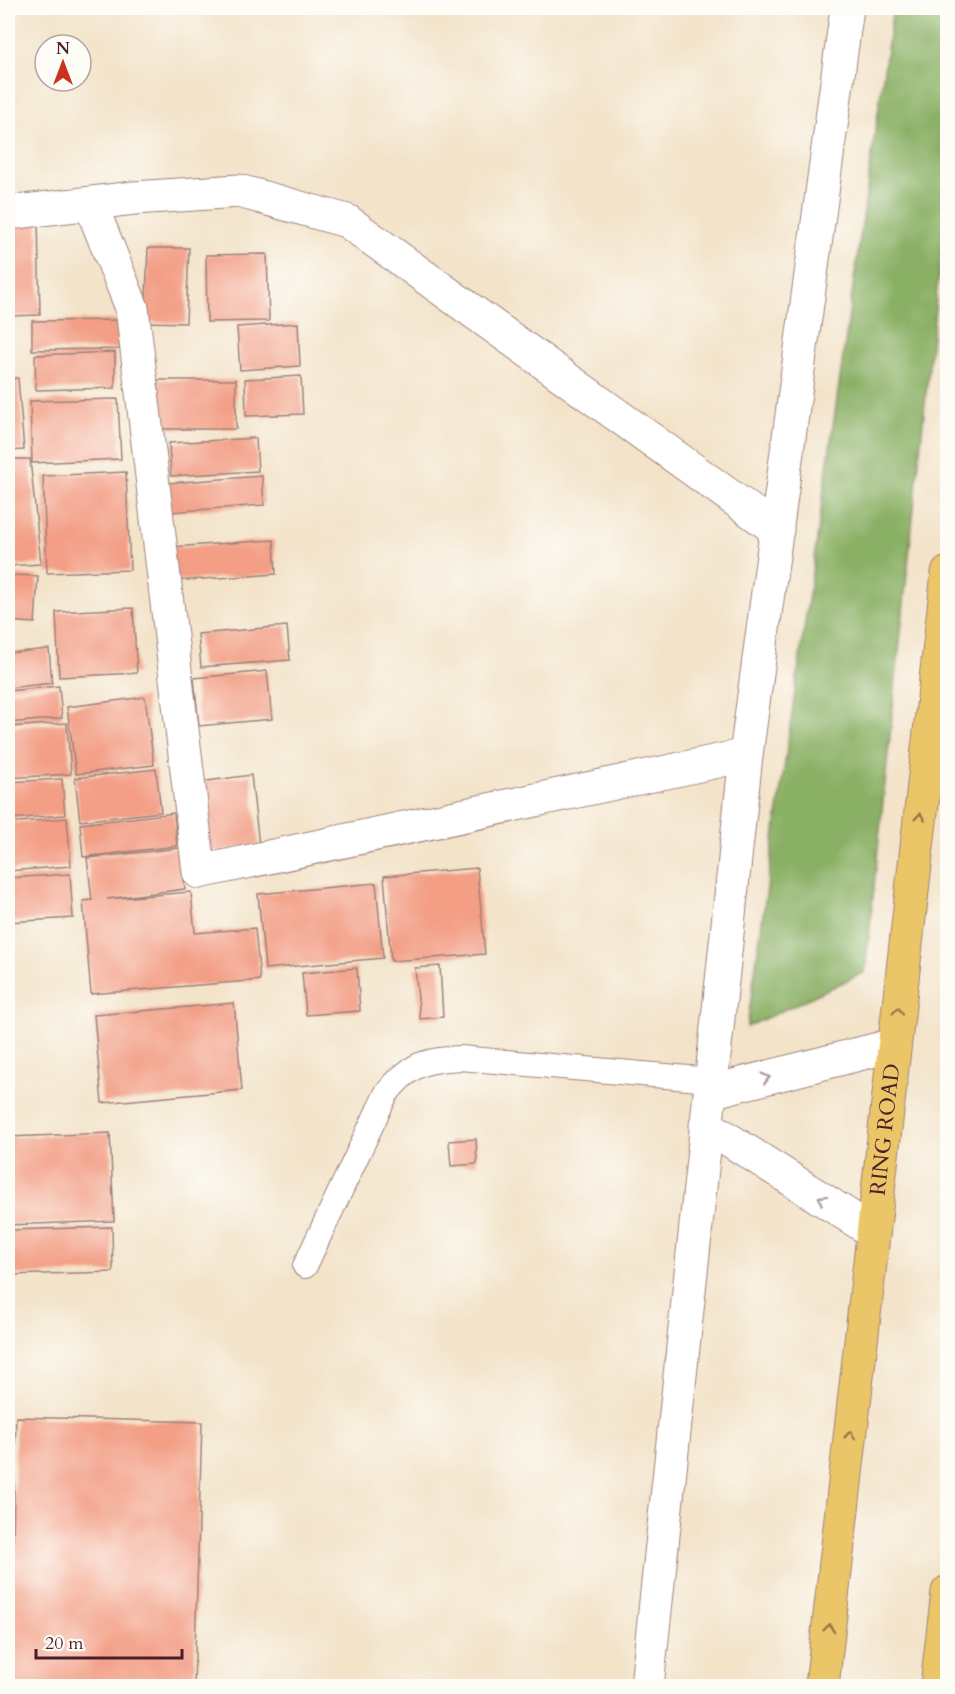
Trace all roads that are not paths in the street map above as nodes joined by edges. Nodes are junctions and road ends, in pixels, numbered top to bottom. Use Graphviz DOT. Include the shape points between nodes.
graph roads {
  1 [pos="847,8"];
  2 [pos="91,205"];
  3 [pos="8,213"];
  4 [pos="777,530"];
  5 [pos="948,573"];
  6 [pos="746,755"];
  7 [pos="894,1045"];
  8 [pos="710,1086"];
  9 [pos="706,1125"];
  10 [pos="872,1231"];
  11 [pos="305,1266"];
  12 [pos="948,1592"];
  13 [pos="647,1686"];
  14 [pos="822,1686"];
  15 [pos="937,1686"];
  1 -- 4 [label="street"];
  2 -- 3 [label="street"];
  2 -- 4 [label="street" via="239,191 347,221"];
  2 -- 6 [label="street" via="132,308 199,872"];
  4 -- 6 [label="street"];
  7 -- 5 [label="main road, RING ROAD, one-way"];
  6 -- 8 [label="street"];
  8 -- 7 [label="street, one-way"];
  7 -- 10 [label="main road, RING ROAD"];
  8 -- 9 [label="street"];
  8 -- 11 [label="lane" via="460,1058 416,1065 401,1075 386,1094"];
  10 -- 9 [label="street, one-way"];
  9 -- 13 [label="street"];
  14 -- 10 [label="main road, RING ROAD, one-way"];
  12 -- 15 [label="main road"];
}
